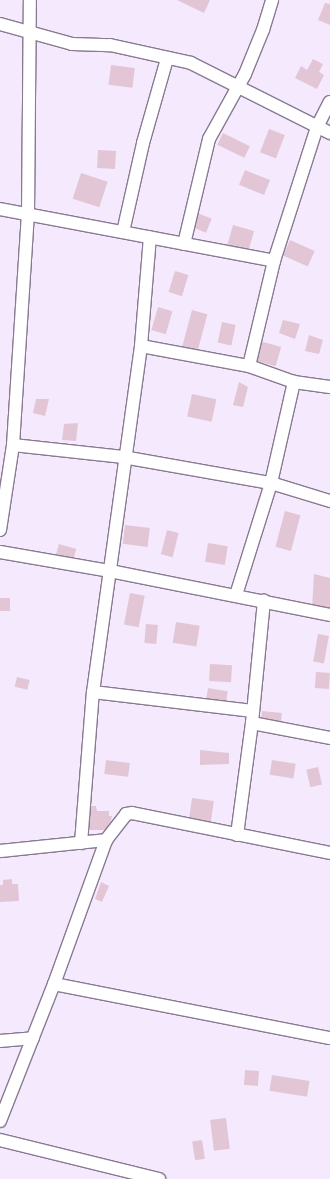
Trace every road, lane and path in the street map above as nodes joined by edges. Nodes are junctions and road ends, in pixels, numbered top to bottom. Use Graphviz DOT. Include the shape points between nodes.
graph roads {
  1 [pos="30,0"];
  2 [pos="272,0"];
  3 [pos="0,24"];
  4 [pos="30,34"];
  5 [pos="168,59"];
  6 [pos="236,86"];
  7 [pos="330,102"];
  8 [pos="317,127"];
  9 [pos="330,133"];
  10 [pos="0,209"];
  11 [pos="28,214"];
  12 [pos="123,232"];
  13 [pos="150,237"];
  14 [pos="184,244"];
  15 [pos="274,261"];
  16 [pos="141,346"];
  17 [pos="248,366"];
  18 [pos="294,382"];
  19 [pos="330,387"];
  20 [pos="13,445"];
  21 [pos="124,457"];
  22 [pos="272,483"];
  23 [pos="330,501"];
  24 [pos="2,504"];
  25 [pos="0,530"];
  26 [pos="0,552"];
  27 [pos="110,571"];
  28 [pos="236,595"];
  29 [pos="264,601"];
  30 [pos="330,615"];
  31 [pos="93,692"];
  32 [pos="253,711"];
  33 [pos="252,723"];
  34 [pos="330,738"];
  35 [pos="237,835"];
  36 [pos="106,840"];
  37 [pos="82,843"];
  38 [pos="0,851"];
  39 [pos="330,853"];
  40 [pos="54,984"];
  41 [pos="33,1038"];
  42 [pos="330,1038"];
  43 [pos="0,1041"];
  44 [pos="0,1121"];
  45 [pos="0,1140"];
  46 [pos="159,1179"];
  1 -- 4 [label="street"];
  2 -- 6 [label="street" via="245,74"];
  3 -- 4 [label="street"];
  4 -- 5 [label="street" via="72,44 110,45"];
  4 -- 11 [label="street"];
  5 -- 6 [label="street" via="190,63"];
  5 -- 12 [label="street" via="143,143"];
  6 -- 8 [label="street"];
  6 -- 14 [label="street" via="209,139"];
  7 -- 8 [label="street"];
  8 -- 9 [label="street"];
  8 -- 15 [label="street"];
  10 -- 11 [label="street"];
  11 -- 12 [label="street"];
  11 -- 20 [label="street"];
  12 -- 13 [label="street"];
  13 -- 14 [label="street"];
  13 -- 16 [label="street"];
  14 -- 15 [label="street"];
  15 -- 17 [label="street"];
  16 -- 17 [label="street"];
  16 -- 21 [label="street"];
  17 -- 18 [label="street"];
  18 -- 19 [label="street"];
  18 -- 22 [label="street"];
  20 -- 21 [label="street"];
  20 -- 24 [label="street"];
  21 -- 22 [label="street"];
  21 -- 27 [label="street"];
  22 -- 23 [label="street"];
  22 -- 28 [label="street"];
  24 -- 25 [label="street"];
  26 -- 27 [label="street"];
  27 -- 28 [label="street"];
  27 -- 31 [label="street"];
  28 -- 29 [label="street"];
  29 -- 30 [label="street"];
  29 -- 32 [label="street"];
  31 -- 32 [label="street"];
  31 -- 37 [label="street"];
  32 -- 33 [label="street"];
  33 -- 34 [label="street"];
  33 -- 35 [label="street"];
  35 -- 36 [label="street" via="132,813 126,814"];
  35 -- 39 [label="street"];
  36 -- 37 [label="street"];
  36 -- 40 [label="street"];
  37 -- 38 [label="street"];
  40 -- 41 [label="street"];
  40 -- 42 [label="street"];
  41 -- 43 [label="street"];
  41 -- 44 [label="street"];
  45 -- 46 [label="street"];
}
